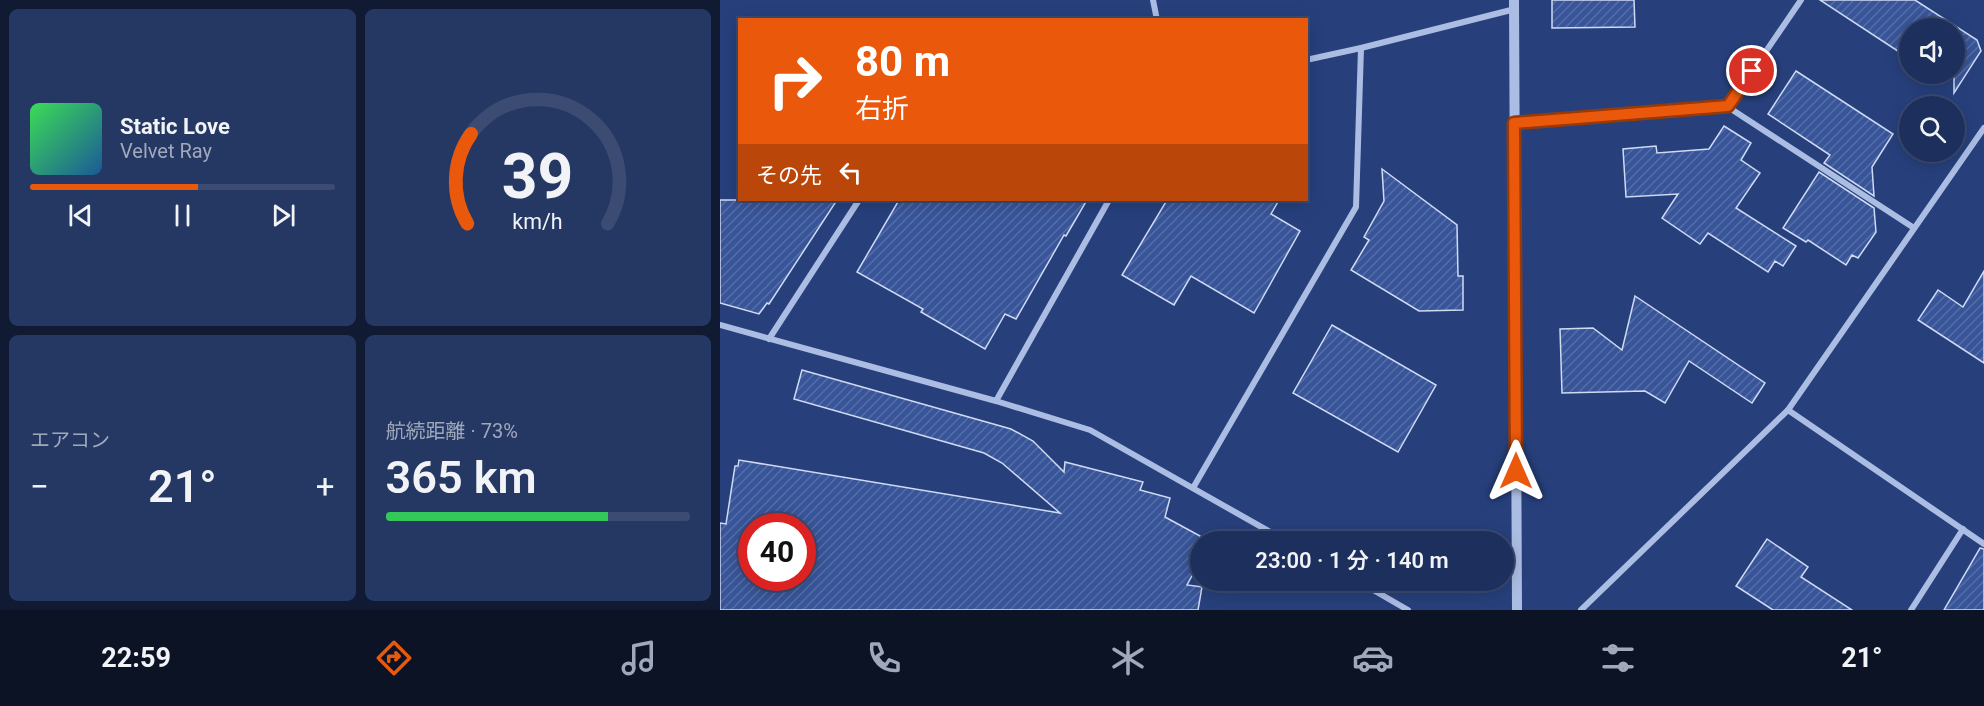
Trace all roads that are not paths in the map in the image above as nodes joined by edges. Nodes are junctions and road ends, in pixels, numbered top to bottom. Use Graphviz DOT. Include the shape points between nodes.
graph roads {
  1 [pos="1153,0"];
  2 [pos="1801,0"];
  3 [pos="1514,5"];
  4 [pos="1158,18"];
  5 [pos="1361,48"];
  6 [pos="1308,60"];
  7 [pos="1728,106"];
  8 [pos="1514,123"];
  9 [pos="1984,128"];
  10 [pos="858,201"];
  11 [pos="1108,201"];
  12 [pos="1914,228"];
  13 [pos="720,325"];
  14 [pos="769,339"];
  15 [pos="996,401"];
  16 [pos="1788,410"];
  17 [pos="1193,488"];
  18 [pos="1963,529"];
  19 [pos="1269,531"];
  20 [pos="1984,544"];
  21 [pos="1375,591"];
  22 [pos="1408,610"];
  23 [pos="1517,610"];
  24 [pos="1581,610"];
  25 [pos="1911,610"];
  1 -- 4 [label="street"];
  2 -- 7 [label="street"];
  3 -- 5 [label="street"];
  3 -- 8 [label="street"];
  5 -- 6 [label="street"];
  5 -- 17 [label="street" via="1356,207"];
  7 -- 8 [label="street"];
  7 -- 12 [label="street"];
  8 -- 23 [label="street"];
  9 -- 12 [label="street"];
  10 -- 14 [label="street"];
  11 -- 15 [label="street"];
  12 -- 16 [label="street"];
  13 -- 14 [label="street"];
  14 -- 15 [label="street"];
  15 -- 17 [label="street" via="1090,430"];
  16 -- 18 [label="street"];
  16 -- 24 [label="street"];
  17 -- 19 [label="street"];
  18 -- 20 [label="street"];
  18 -- 25 [label="street"];
  21 -- 22 [label="street"];
}
